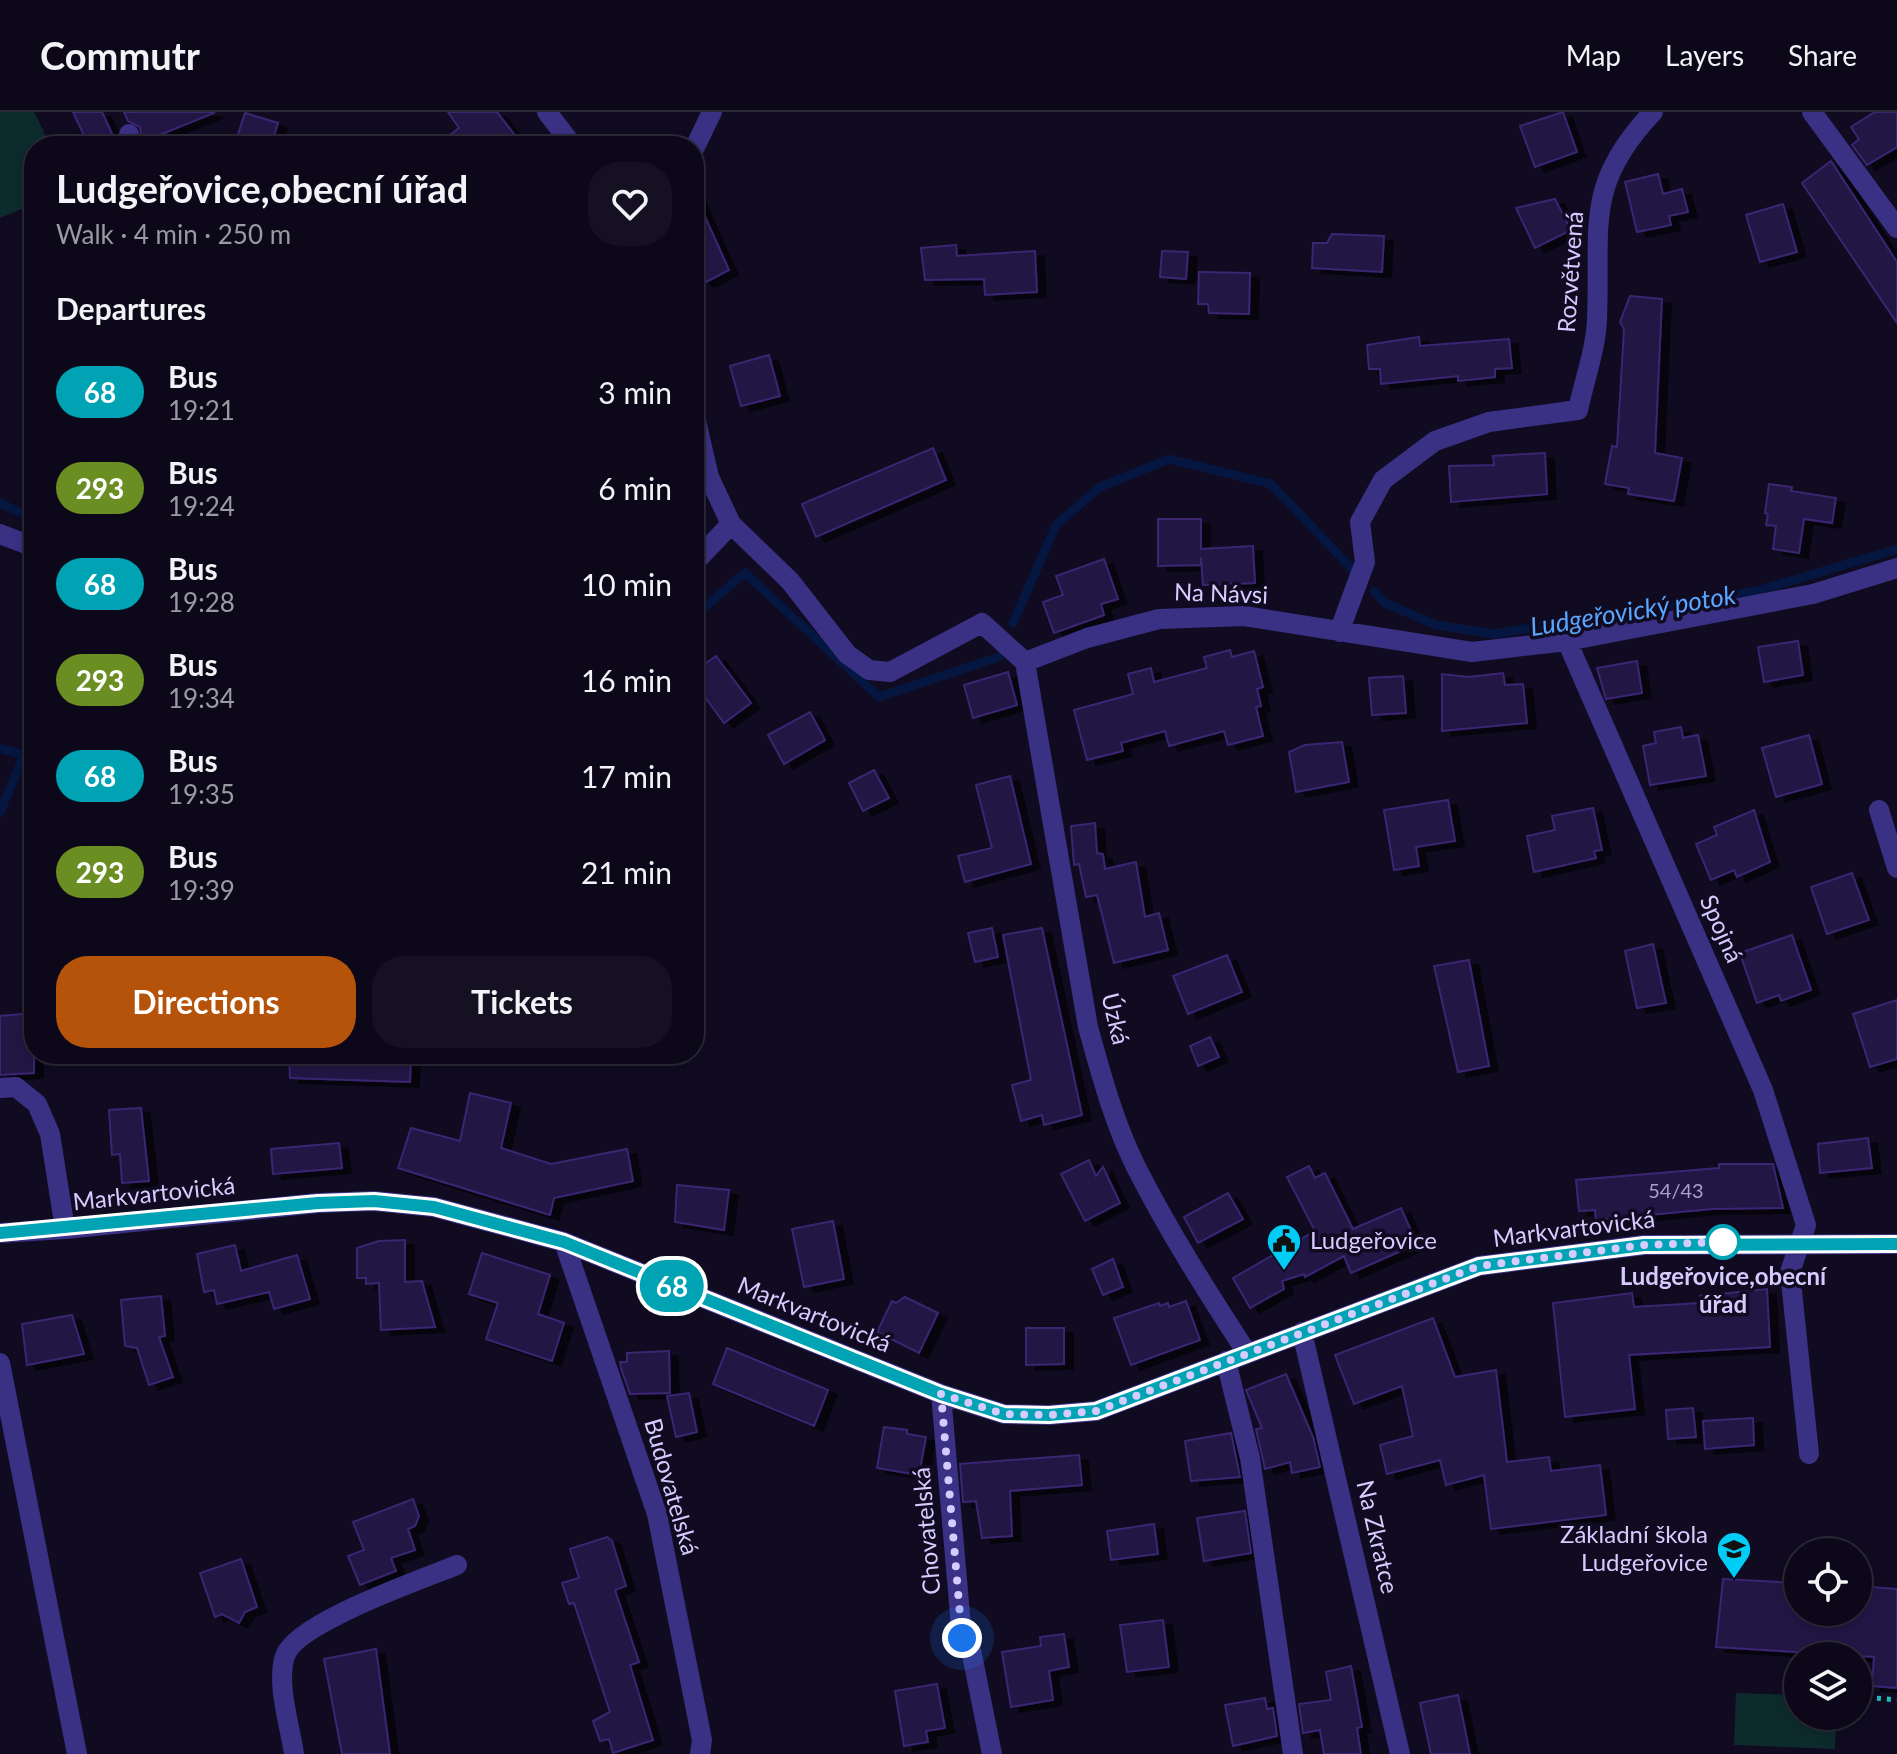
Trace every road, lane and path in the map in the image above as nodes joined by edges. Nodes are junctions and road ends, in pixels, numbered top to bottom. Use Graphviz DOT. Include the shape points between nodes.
graph roads {
  1 [pos="547,112"];
  2 [pos="712,112"];
  3 [pos="1653,112"];
  4 [pos="1812,112"];
  5 [pos="565,136"];
  6 [pos="700,136"];
  7 [pos="1897,228"];
  8 [pos="704,455"];
  9 [pos="731,524"];
  10 [pos="0,534"];
  11 [pos="24,543"];
  12 [pos="704,552"];
  13 [pos="1897,568"];
  14 [pos="1339,632"];
  15 [pos="1567,641"];
  16 [pos="1025,662"];
  17 [pos="1879,810"];
  18 [pos="1897,868"];
  19 [pos="0,1088"];
  20 [pos="65,1229"];
  21 [pos="0,1233"];
  22 [pos="564,1242"];
  23 [pos="1800,1244"];
  24 [pos="1897,1244"];
  25 [pos="1302,1332"];
  26 [pos="1247,1353"];
  27 [pos="1226,1361"];
  28 [pos="0,1363"];
  29 [pos="941,1394"];
  30 [pos="1809,1454"];
  31 [pos="457,1565"];
  32 [pos="1872,1698"];
  33 [pos="1897,1700"];
  34 [pos="77,1754"];
  35 [pos="294,1754"];
  36 [pos="700,1754"];
  37 [pos="992,1754"];
  38 [pos="1293,1754"];
  39 [pos="1400,1754"];
  1 -- 5 [label="street"];
  2 -- 6 [label="street"];
  3 -- 14 [label="street, Rozvětvená" via="1606,174 1597,225 1597,323 1578,410 1489,422 1435,441 1383,480 1360,522 1365,562"];
  4 -- 7 [label="street"];
  8 -- 9 [label="street"];
  9 -- 12 [label="street"];
  9 -- 16 [label="street" via="790,581 847,654 869,670 890,672 982,623"];
  10 -- 11 [label="street"];
  13 -- 15 [label="street, Na Návsi" via="1813,594"];
  14 -- 15 [label="street, Na Návsi" via="1472,652"];
  14 -- 16 [label="street, Na Návsi" via="1244,616 1159,619"];
  15 -- 23 [label="street, Spojná" via="1763,1090 1806,1225"];
  16 -- 26 [label="street, Úzká" via="1088,1027 1103,1079 1136,1165 1183,1254"];
  17 -- 18 [label="street"];
  19 -- 20 [label="street" via="16,1087 37,1104 50,1134"];
  20 -- 21 [label="street, Markvartovická"];
  20 -- 22 [label="street, Markvartovická" via="374,1201 434,1207"];
  22 -- 29 [label="street, Markvartovická"];
  22 -- 36 [label="street, Budovatelská" via="657,1514 702,1740"];
  23 -- 24 [label="street, Markvartovická"];
  23 -- 25 [label="street, Markvartovická" via="1644,1245 1479,1266"];
  23 -- 30 [label="street, Spojná" via="1790,1272"];
  25 -- 26 [label="street, Markvartovická"];
  25 -- 39 [label="street, Na Zkratce"];
  26 -- 27 [label="street, Markvartovická"];
  27 -- 29 [label="street, Markvartovická" via="1096,1411 1004,1414"];
  27 -- 38 [label="street" via="1250,1458"];
  28 -- 34 [label="street"];
  29 -- 37 [label="street, Chovatelská" via="965,1642 970,1645"];
  31 -- 35 [label="street" via="318,1624 290,1645 282,1671"];
  32 -- 33 [label="path"];
}
